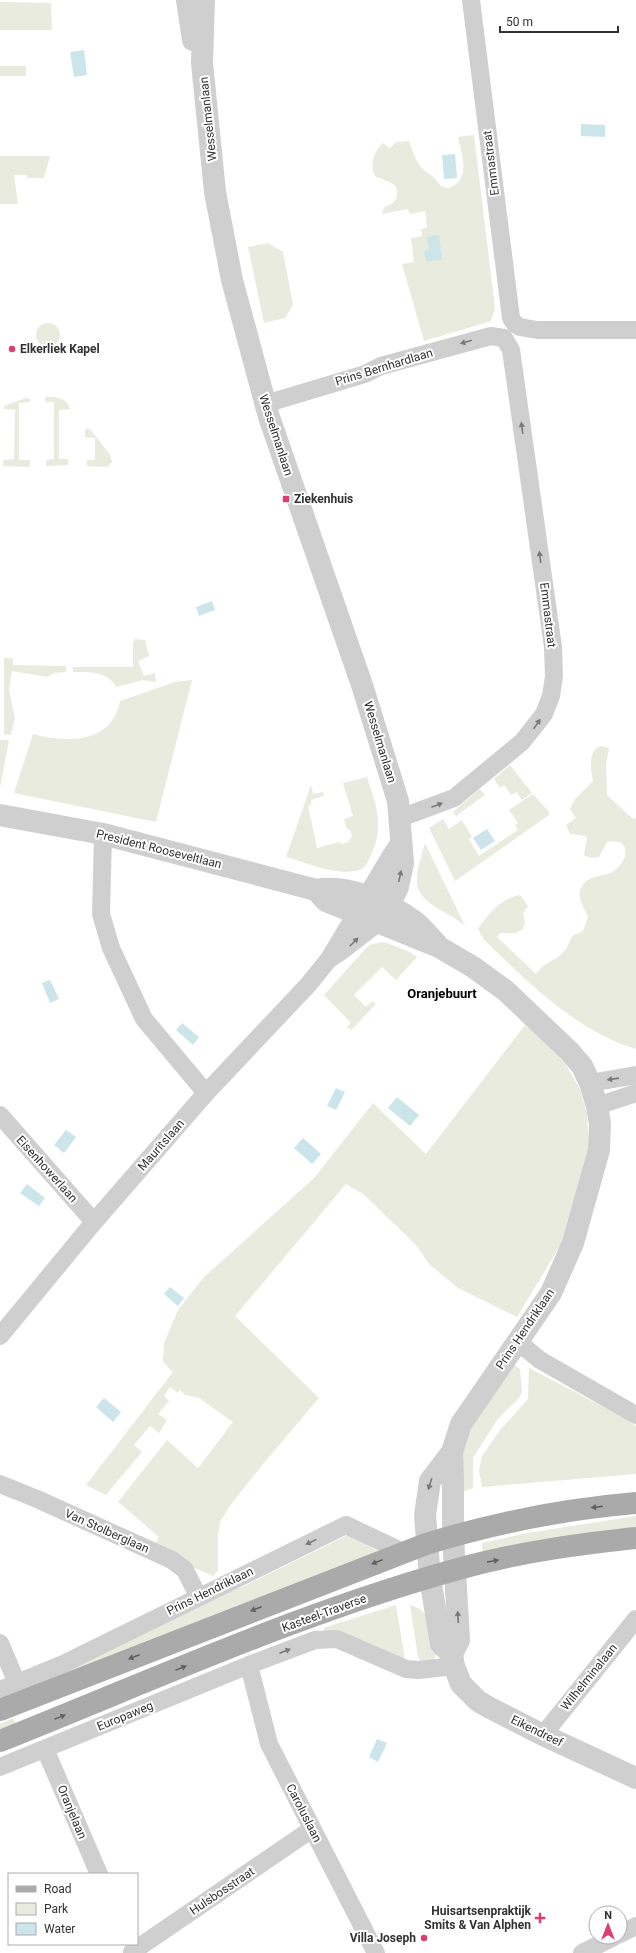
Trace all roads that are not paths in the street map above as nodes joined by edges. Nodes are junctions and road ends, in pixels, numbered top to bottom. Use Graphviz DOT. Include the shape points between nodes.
graph roads {
  1 [pos="187,0"];
  2 [pos="204,0"];
  3 [pos="471,0"];
  4 [pos="202,63"];
  5 [pos="636,330"];
  6 [pos="509,331"];
  7 [pos="265,404"];
  8 [pos="0,815"];
  9 [pos="400,818"];
  10 [pos="103,834"];
  11 [pos="401,844"];
  12 [pos="316,890"];
  13 [pos="370,896"];
  14 [pos="356,914"];
  15 [pos="383,914"];
  16 [pos="329,959"];
  17 [pos="636,1075"];
  18 [pos="590,1083"];
  19 [pos="206,1093"];
  20 [pos="636,1093"];
  21 [pos="597,1106"];
  22 [pos="0,1115"];
  23 [pos="94,1222"];
  24 [pos="0,1336"];
  25 [pos="518,1342"];
  26 [pos="636,1415"];
  27 [pos="452,1452"];
  28 [pos="0,1484"];
  29 [pos="636,1503"];
  30 [pos="453,1536"];
  31 [pos="636,1538"];
  32 [pos="426,1544"];
  33 [pos="403,1552"];
  34 [pos="456,1570"];
  35 [pos="430,1578"];
  36 [pos="198,1596"];
  37 [pos="636,1619"];
  38 [pos="0,1643"];
  39 [pos="453,1660"];
  40 [pos="249,1665"];
  41 [pos="18,1683"];
  42 [pos="0,1690"];
  43 [pos="0,1710"];
  44 [pos="543,1735"];
  45 [pos="0,1741"];
  46 [pos="45,1749"];
  47 [pos="0,1767"];
  48 [pos="636,1778"];
  49 [pos="312,1829"];
  50 [pos="98,1873"];
  51 [pos="598,1945"];
  52 [pos="131,1950"];
  53 [pos="376,1953"];
  54 [pos="582,1953"];
  1 -- 4 [label="street, Wesselmanlaan" via="191,36"];
  2 -- 4 [label="street, Wesselmanlaan"];
  3 -- 6 [label="street, Emmastraat" via="511,318"];
  4 -- 7 [label="street, Wesselmanlaan" via="215,192 232,280"];
  5 -- 6 [label="street, Prins Bernhardlaan" via="537,330 520,327"];
  6 -- 7 [label="street, Prins Bernhardlaan, one-way" via="381,366 365,374"];
  9 -- 6 [label="street, Emmastraat, one-way" via="454,798 464,790 522,742 544,714 551,696 554,676 553,647"];
  7 -- 9 [label="street, Wesselmanlaan" via="362,685 398,801"];
  8 -- 10 [label="street, President Rooseveltlaan"];
  9 -- 11 [label="street, Wesselmanlaan"];
  10 -- 12 [label="street, President Rooseveltlaan"];
  10 -- 19 [label="street" via="101,914 111,948 144,1019"];
  11 -- 13 [label="street"];
  15 -- 11 [label="street, Wesselmanlaan, one-way" via="398,887 403,863"];
  12 -- 13 [label="street, President Rooseveltlaan" via="328,888"];
  12 -- 14 [label="street, President Rooseveltlaan" via="326,901"];
  13 -- 14 [label="street"];
  13 -- 15 [label="street, President Rooseveltlaan"];
  14 -- 15 [label="street, President Rooseveltlaan"];
  14 -- 16 [label="street, Mauritslaan"];
  16 -- 15 [label="street, Mauritslaan, one-way" via="347,948"];
  15 -- 18 [label="street, President Rooseveltlaan" via="473,967 506,992 570,1050"];
  16 -- 19 [label="street, Mauritslaan" via="308,985"];
  17 -- 18 [label="street, one-way"];
  18 -- 21 [label="street, Prins Hendriklaan"];
  19 -- 23 [label="street, Mauritslaan"];
  20 -- 21 [label="street"];
  21 -- 25 [label="street, Prins Hendriklaan" via="600,1124 599,1150 573,1243 551,1293"];
  22 -- 23 [label="street, Eisenhowerlaan"];
  23 -- 24 [label="street, Mauritslaan"];
  25 -- 26 [label="street" via="540,1360"];
  25 -- 27 [label="street, Prins Hendriklaan" via="461,1424"];
  27 -- 30 [label="street, Prins Hendriklaan"];
  27 -- 32 [label="street, Prins Hendriklaan, one-way" via="430,1481 424,1515"];
  28 -- 36 [label="street, Van Stolberglaan" via="172,1560 185,1570"];
  29 -- 30 [label="main road, one-way" via="594,1507"];
  30 -- 32 [label="main road"];
  30 -- 34 [label="street"];
  34 -- 31 [label="main road, Kasteel-Traverse, one-way" via="570,1545"];
  32 -- 33 [label="main road"];
  32 -- 35 [label="street, Eikendreef"];
  33 -- 36 [label="street, Prins Hendriklaan, one-way" via="346,1524"];
  33 -- 43 [label="main road, one-way"];
  34 -- 35 [label="main road, Kasteel-Traverse"];
  39 -- 34 [label="street, one-way" via="459,1640"];
  35 -- 39 [label="street, Eikendreef" via="441,1644"];
  45 -- 35 [label="main road, Kasteel-Traverse, one-way" via="238,1645 355,1601"];
  36 -- 41 [label="street, Prins Hendriklaan" via="63,1664"];
  37 -- 44 [label="street, Wilhelminalaan"];
  38 -- 41 [label="street"];
  40 -- 39 [label="street, one-way" via="315,1640 337,1639 406,1669 419,1670"];
  39 -- 44 [label="street, Eikendreef" via="461,1684 478,1701"];
  40 -- 46 [label="street, Europaweg"];
  40 -- 49 [label="street, Caroluslaan" via="269,1744"];
  41 -- 42 [label="street"];
  44 -- 48 [label="street, Eikendreef"];
  46 -- 47 [label="street, Europaweg"];
  46 -- 50 [label="street, Oranjelaan"];
  49 -- 52 [label="street, Hulsbosstraat"];
  49 -- 53 [label="street, Caroluslaan"];
  51 -- 54 [label="street"];
}
